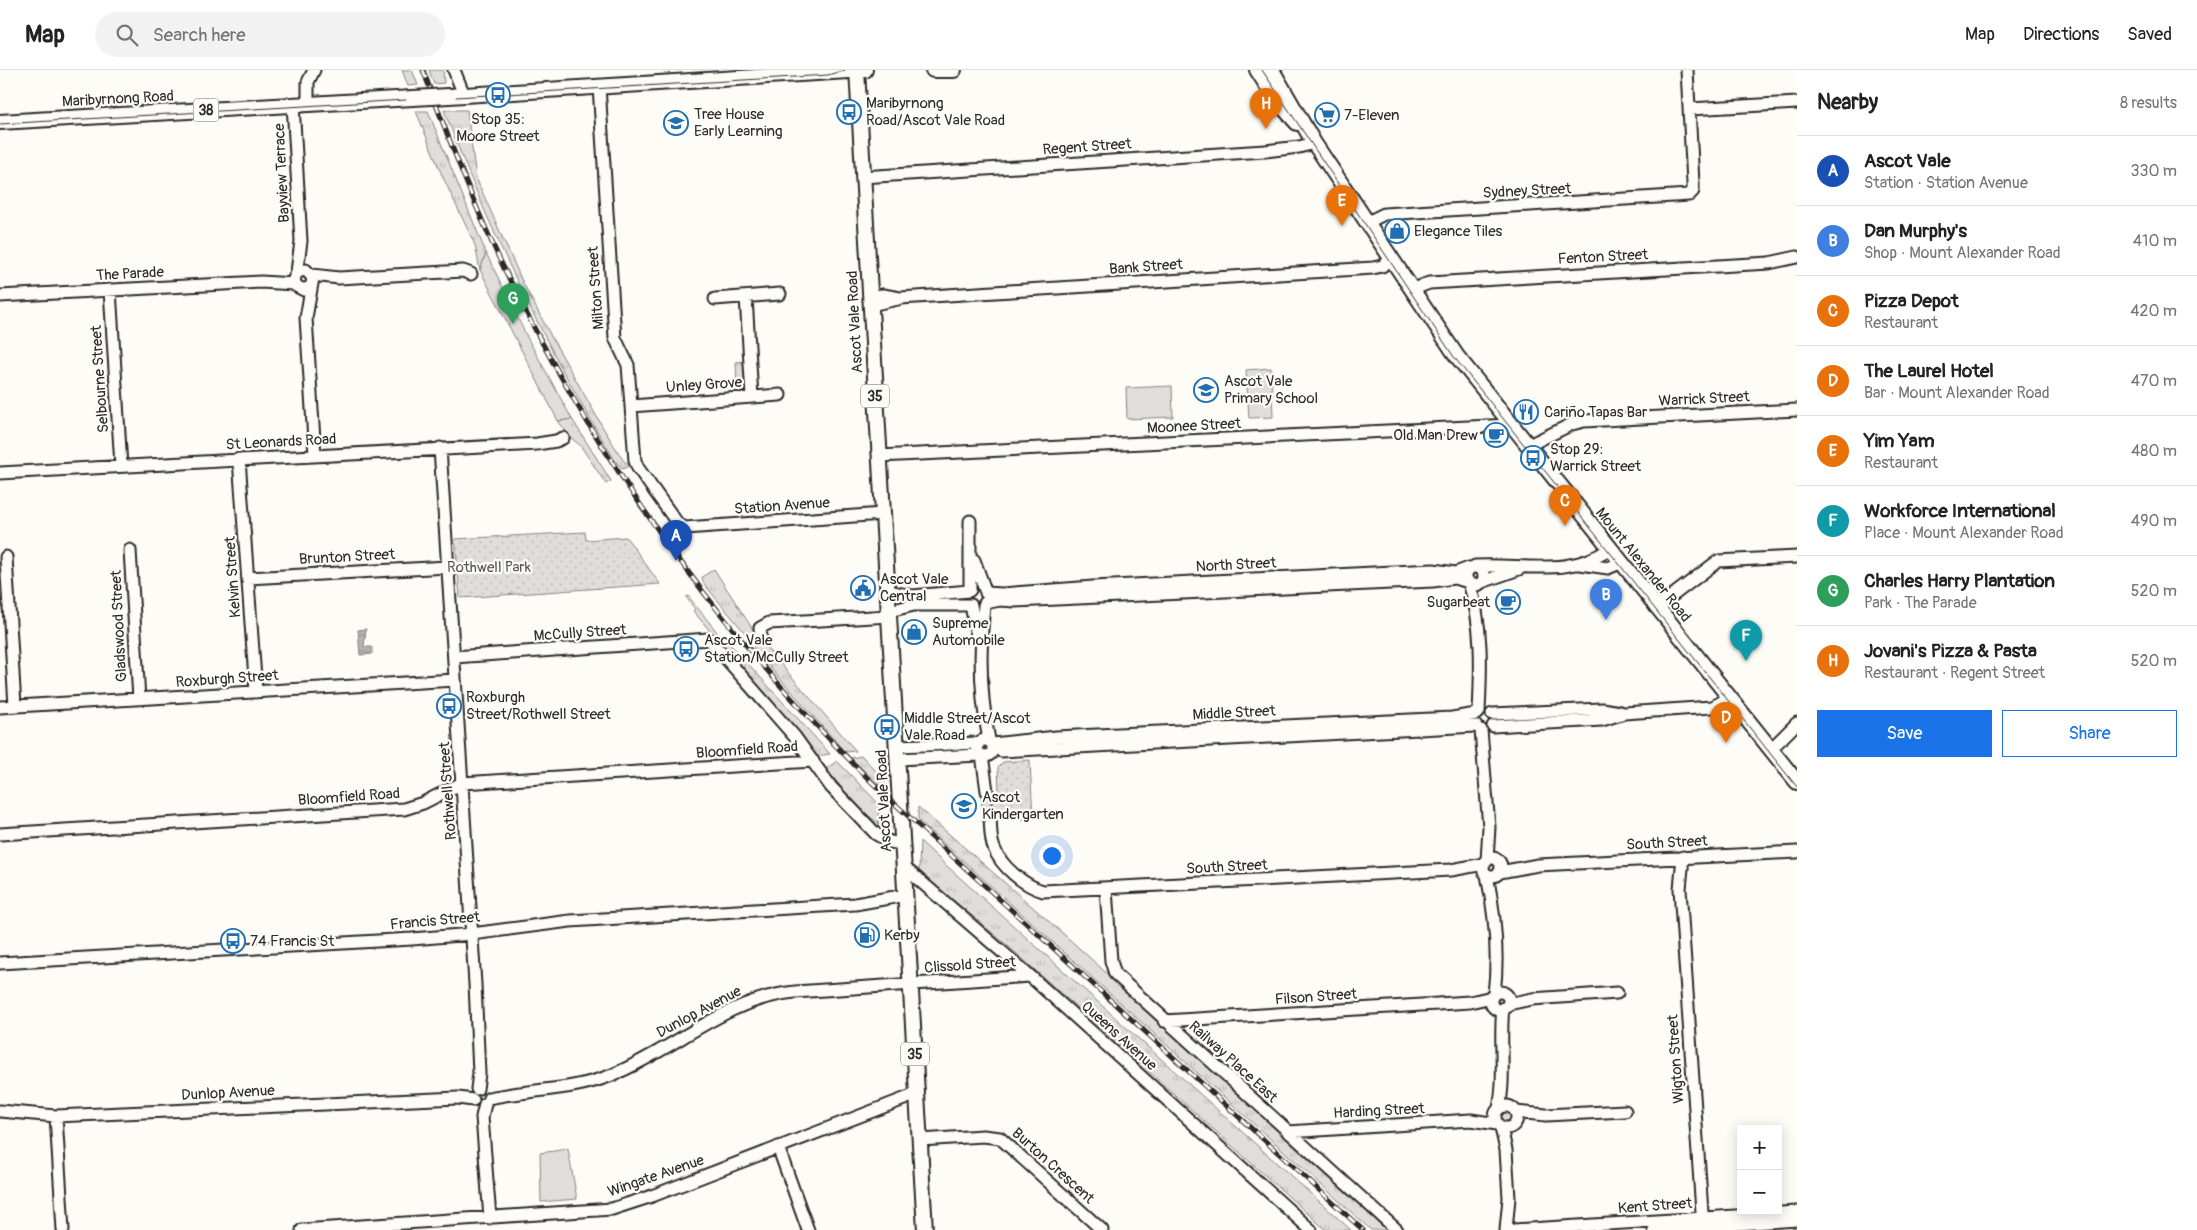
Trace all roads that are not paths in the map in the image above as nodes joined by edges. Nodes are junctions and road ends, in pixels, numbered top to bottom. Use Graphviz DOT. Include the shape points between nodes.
graph roads {
  1 [pos="314,70"];
  2 [pos="454,70"];
  3 [pos="857,70"];
  4 [pos="866,70"];
  5 [pos="933,70"];
  6 [pos="954,70"];
  7 [pos="1687,70"];
  8 [pos="1270,73"];
  9 [pos="599,86"];
  10 [pos="464,95"];
  11 [pos="1797,103"];
  12 [pos="293,104"];
  13 [pos="308,104"];
  14 [pos="1690,109"];
  15 [pos="0,122"];
  16 [pos="1314,143"];
  17 [pos="862,177"];
  18 [pos="1366,222"];
  19 [pos="1797,256"];
  20 [pos="1391,260"];
  21 [pos="471,274"];
  22 [pos="303,280"];
  23 [pos="110,290"];
  24 [pos="1411,290"];
  25 [pos="780,294"];
  26 [pos="0,296"];
  27 [pos="746,297"];
  28 [pos="715,299"];
  29 [pos="870,301"];
  30 [pos="780,395"];
  31 [pos="752,397"];
  32 [pos="631,406"];
  33 [pos="1797,410"];
  34 [pos="1510,425"];
  35 [pos="563,438"];
  36 [pos="1527,446"];
  37 [pos="440,448"];
  38 [pos="315,456"];
  39 [pos="879,456"];
  40 [pos="239,459"];
  41 [pos="121,466"];
  42 [pos="0,472"];
  43 [pos="883,514"];
  44 [pos="970,521"];
  45 [pos="683,527"];
  46 [pos="1609,549"];
  47 [pos="130,550"];
  48 [pos="971,552"];
  49 [pos="6,557"];
  50 [pos="1797,557"];
  51 [pos="1578,564"];
  52 [pos="1620,564"];
  53 [pos="448,567"];
  54 [pos="1472,567"];
  55 [pos="1520,568"];
  56 [pos="248,578"];
  57 [pos="1324,581"];
  58 [pos="1475,583"];
  59 [pos="969,590"];
  60 [pos="888,591"];
  61 [pos="985,598"];
  62 [pos="970,605"];
  63 [pos="1656,608"];
  64 [pos="889,614"];
  65 [pos="761,638"];
  66 [pos="980,648"];
  67 [pos="454,657"];
  68 [pos="455,680"];
  69 [pos="256,692"];
  70 [pos="1729,698"];
  71 [pos="139,700"];
  72 [pos="15,706"];
  73 [pos="0,707"];
  74 [pos="1484,720"];
  75 [pos="1797,723"];
  76 [pos="985,748"];
  77 [pos="1771,749"];
  78 [pos="898,753"];
  79 [pos="813,760"];
  80 [pos="1797,782"];
  81 [pos="462,783"];
  82 [pos="987,791"];
  83 [pos="990,818"];
  84 [pos="0,834"];
  85 [pos="903,844"];
  86 [pos="1797,852"];
  87 [pos="1678,858"];
  88 [pos="904,867"];
  89 [pos="1492,868"];
  90 [pos="1106,889"];
  91 [pos="906,899"];
  92 [pos="472,934"];
  93 [pos="0,963"];
  94 [pos="1030,976"];
  95 [pos="911,984"];
  96 [pos="1618,993"];
  97 [pos="1499,1001"];
  98 [pos="1164,1021"];
  99 [pos="917,1094"];
  100 [pos="481,1096"];
  101 [pos="0,1111"];
  102 [pos="1625,1111"];
  103 [pos="56,1116"];
  104 [pos="1505,1118"];
  105 [pos="1288,1132"];
  106 [pos="920,1140"];
  107 [pos="778,1147"];
  108 [pos="1509,1198"];
  109 [pos="1797,1212"];
  110 [pos="490,1218"];
  111 [pos="1797,1220"];
  112 [pos="1702,1223"];
  113 [pos="1748,1223"];
  114 [pos="361,1228"];
  115 [pos="63,1230"];
  116 [pos="302,1230"];
  117 [pos="808,1230"];
  118 [pos="925,1230"];
  119 [pos="1102,1230"];
  120 [pos="1311,1230"];
  121 [pos="1397,1230"];
  122 [pos="1506,1230"];
  123 [pos="1516,1230"];
  124 [pos="1654,1230"];
  1 -- 13 [label="street" via="308,82"];
  2 -- 10 [label="street"];
  3 -- 4 [label="main road, Maribyrnong Road / 38"];
  3 -- 9 [label="main road, Maribyrnong Road / 38"];
  3 -- 17 [label="main road, Ascot Vale Road / 35"];
  5 -- 6 [label="main road"];
  7 -- 14 [label="street"];
  8 -- 16 [label="main road, Mount Alexander Road" via="1275,98"];
  9 -- 10 [label="main road, Maribyrnong Road / 38"];
  9 -- 32 [label="street, Milton Street" via="615,338 628,365"];
  10 -- 13 [label="main road, Maribyrnong Road / 38, bridge"];
  11 -- 14 [label="street"];
  12 -- 13 [label="main road, Maribyrnong Road / 38"];
  12 -- 15 [label="main road, Maribyrnong Road / 38"];
  12 -- 22 [label="street, Bayview Terrace"];
  14 -- 18 [label="street, Sydney Street" via="1691,193 1677,197 1384,214"];
  16 -- 17 [label="street, Regent Street" via="1265,151"];
  16 -- 18 [label="main road, Mount Alexander Road"];
  17 -- 29 [label="main road, Ascot Vale Road / 35"];
  18 -- 20 [label="main road, Mount Alexander Road"];
  19 -- 24 [label="street, Fenton Street" via="1769,263 1429,283"];
  20 -- 24 [label="main road, Mount Alexander Road"];
  20 -- 29 [label="street, Bank Street" via="1373,268 900,298 884,296"];
  21 -- 22 [label="street, The Parade" via="463,271"];
  22 -- 23 [label="street, The Parade"];
  22 -- 38 [label="street, Bayview Terrace"];
  23 -- 26 [label="street, The Parade"];
  23 -- 41 [label="street, Selbourne Street"];
  24 -- 34 [label="main road, Mount Alexander Road"];
  25 -- 27 [label="street"];
  27 -- 28 [label="street"];
  27 -- 31 [label="street"];
  29 -- 39 [label="main road, Ascot Vale Road / 35"];
  30 -- 31 [label="street, Unley Grove"];
  31 -- 32 [label="street, Unley Grove"];
  32 -- 45 [label="street, Milton Street" via="638,468 676,522"];
  33 -- 36 [label="street, Warrick Street" via="1584,421"];
  34 -- 36 [label="main road, Mount Alexander Road"];
  34 -- 39 [label="street, Moonee Street"];
  35 -- 37 [label="street, St Leonards Road" via="537,444"];
  36 -- 46 [label="main road, Mount Alexander Road"];
  37 -- 38 [label="street, St Leonards Road"];
  37 -- 53 [label="street, Rothwell Street"];
  38 -- 40 [label="street, St Leonards Road"];
  39 -- 43 [label="main road, Ascot Vale Road / 35"];
  40 -- 41 [label="street, St Leonards Road"];
  40 -- 56 [label="street, Kelvin Street"];
  41 -- 42 [label="street, St Leonards Road"];
  43 -- 45 [label="street, Station Avenue"];
  43 -- 60 [label="main road, Ascot Vale Road / 35"];
  44 -- 48 [label="street"];
  46 -- 51 [label="street, North Street" via="1597,558"];
  46 -- 52 [label="main road, Mount Alexander Road"];
  47 -- 71 [label="street, Gladswood Street"];
  48 -- 59 [label="street"];
  48 -- 61 [label="street"];
  49 -- 72 [label="street"];
  50 -- 63 [label="street" via="1718,561"];
  51 -- 52 [label="street, North Street" via="1608,568"];
  51 -- 55 [label="street, North Street"];
  52 -- 63 [label="main road, Mount Alexander Road"];
  53 -- 56 [label="street, Brunton Street"];
  53 -- 67 [label="street, Rothwell Street"];
  54 -- 55 [label="street, North Street"];
  54 -- 57 [label="street, North Street" via="1454,573 1433,570"];
  54 -- 58 [label="street" via="1466,576"];
  54 -- 58 [label="street" via="1484,572"];
  55 -- 58 [label="street, North Street"];
  56 -- 69 [label="street, Kelvin Street"];
  57 -- 58 [label="street, North Street" via="1454,578"];
  57 -- 61 [label="street, North Street" via="1000,600"];
  58 -- 74 [label="street"];
  59 -- 60 [label="street" via="912,596"];
  59 -- 61 [label="street" via="976,587"];
  59 -- 62 [label="street" via="967,599"];
  60 -- 64 [label="main road, Ascot Vale Road / 35"];
  61 -- 62 [label="street" via="977,608"];
  61 -- 66 [label="street"];
  62 -- 64 [label="street" via="914,605"];
  62 -- 66 [label="street"];
  63 -- 70 [label="main road, Mount Alexander Road"];
  64 -- 65 [label="street" via="768,623 760,628"];
  64 -- 78 [label="main road, Ascot Vale Road / 35"];
  66 -- 76 [label="street"];
  67 -- 68 [label="street, Rothwell Street"];
  67 -- 79 [label="street, McCully Street" via="709,639"];
  68 -- 69 [label="street, Roxburgh Street"];
  68 -- 81 [label="street, Rothwell Street"];
  69 -- 71 [label="street, Roxburgh Street"];
  70 -- 74 [label="street, Middle Street" via="1712,707 1624,713 1602,709"];
  70 -- 77 [label="main road, Mount Alexander Road"];
  71 -- 72 [label="street, Roxburgh Street"];
  72 -- 73 [label="street, Roxburgh Street"];
  74 -- 76 [label="street, Middle Street" via="1464,718 1056,737"];
  74 -- 89 [label="street"];
  75 -- 77 [label="street"];
  76 -- 78 [label="street, Middle Street"];
  76 -- 82 [label="street"];
  77 -- 80 [label="main road, Mount Alexander Road"];
  78 -- 85 [label="main road, Ascot Vale Road / 35"];
  79 -- 81 [label="street, Bloomfield Road"];
  79 -- 85 [label="street" via="831,787 876,834 885,840"];
  81 -- 84 [label="street, Bloomfield Road" via="404,809"];
  81 -- 92 [label="street, Rothwell Street"];
  83 -- 90 [label="street, South Street" via="995,850 1028,885 1043,891"];
  85 -- 88 [label="main road, Ascot Vale Road / 35"];
  86 -- 87 [label="street, South Street"];
  87 -- 89 [label="street, South Street"];
  87 -- 112 [label="street, Wigton Street"];
  88 -- 91 [label="main road, Ascot Vale Road / 35"];
  88 -- 94 [label="street, Queens Avenue"];
  89 -- 90 [label="street, South Street"];
  89 -- 97 [label="street"];
  90 -- 98 [label="street, Railway Place East" via="1111,961 1115,974"];
  91 -- 92 [label="street, Francis Street" via="570,920"];
  91 -- 95 [label="main road, Ascot Vale Road / 35"];
  92 -- 93 [label="street, Francis Street"];
  92 -- 100 [label="street, Rothwell Street"];
  94 -- 95 [label="street, Clissold Street"];
  94 -- 120 [label="street, Queens Avenue"];
  95 -- 99 [label="main road, Ascot Vale Road / 35"];
  95 -- 100 [label="street, Dunlop Avenue" via="782,993 753,1000 612,1076 568,1087"];
  96 -- 97 [label="street, Filson Street"];
  97 -- 98 [label="street, Filson Street"];
  97 -- 104 [label="street"];
  98 -- 105 [label="street, Railway Place East"];
  99 -- 106 [label="main road, Ascot Vale Road / 35"];
  99 -- 107 [label="street, Wingate Avenue"];
  100 -- 103 [label="street, Dunlop Avenue"];
  100 -- 110 [label="street, Rothwell Street"];
  101 -- 103 [label="street, Dunlop Avenue"];
  102 -- 104 [label="street, Harding Street"];
  103 -- 115 [label="street"];
  104 -- 105 [label="street, Harding Street"];
  104 -- 108 [label="street"];
  105 -- 121 [label="street, Railway Place East"];
  106 -- 118 [label="main road, Ascot Vale Road / 35"];
  106 -- 119 [label="street, Burton Crescent" via="1000,1138"];
  107 -- 110 [label="street, Wingate Avenue" via="612,1209"];
  107 -- 117 [label="street"];
  108 -- 122 [label="street"];
  108 -- 123 [label="street"];
  109 -- 113 [label="street, Kent Street"];
  110 -- 114 [label="street, Wingate Avenue"];
  111 -- 113 [label="street, Kent Street"];
  112 -- 113 [label="street, Kent Street"];
  112 -- 123 [label="street, Kent Street"];
  112 -- 124 [label="street, Kent Street"];
  114 -- 116 [label="street, Wingate Avenue"];
}
